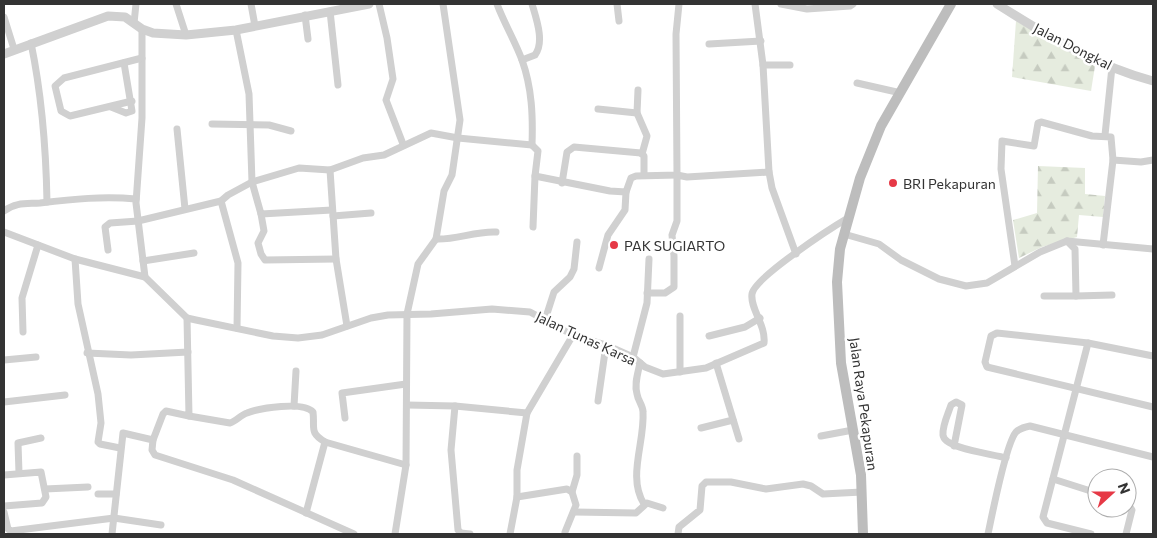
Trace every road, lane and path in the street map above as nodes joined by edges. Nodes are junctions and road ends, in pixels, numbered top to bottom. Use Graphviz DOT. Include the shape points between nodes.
graph roads {
  1 [pos="136,4"];
  2 [pos="176,4"];
  3 [pos="251,4"];
  4 [pos="369,4"];
  5 [pos="379,4"];
  6 [pos="443,4"];
  7 [pos="497,4"];
  8 [pos="532,4"];
  9 [pos="617,4"];
  10 [pos="680,4"];
  11 [pos="755,4"];
  12 [pos="782,4"];
  13 [pos="854,4"];
  14 [pos="951,4"];
  15 [pos="997,4"];
  16 [pos="807,6"];
  17 [pos="825,6"];
  18 [pos="330,11"];
  19 [pos="305,15"];
  20 [pos="4,16"];
  21 [pos="619,21"];
  22 [pos="134,23"];
  23 [pos="255,26"];
  24 [pos="142,29"];
  25 [pos="236,30"];
  26 [pos="186,35"];
  27 [pos="308,39"];
  28 [pos="760,40"];
  29 [pos="31,43"];
  30 [pos="709,44"];
  31 [pos="14,49"];
  32 [pos="4,54"];
  33 [pos="142,58"];
  34 [pos="522,60"];
  35 [pos="124,63"];
  36 [pos="790,64"];
  37 [pos="763,65"];
  38 [pos="1112,67"];
  39 [pos="1153,81"];
  40 [pos="857,83"];
  41 [pos="338,85"];
  42 [pos="638,90"];
  43 [pos="901,93"];
  44 [pos="132,101"];
  45 [pos="111,107"];
  46 [pos="598,109"];
  47 [pos="637,113"];
  48 [pos="212,124"];
  49 [pos="251,124"];
  50 [pos="177,129"];
  51 [pos="291,131"];
  52 [pos="1105,135"];
  53 [pos="458,138"];
  54 [pos="403,144"];
  55 [pos="532,145"];
  56 [pos="642,154"];
  57 [pos="1113,160"];
  58 [pos="1153,160"];
  59 [pos="330,170"];
  60 [pos="769,172"];
  61 [pos="644,175"];
  62 [pos="677,175"];
  63 [pos="535,176"];
  64 [pos="252,182"];
  65 [pos="562,183"];
  66 [pos="626,192"];
  67 [pos="136,199"];
  68 [pos="221,201"];
  69 [pos="47,202"];
  70 [pos="185,208"];
  71 [pos="4,211"];
  72 [pos="333,213"];
  73 [pos="371,213"];
  74 [pos="261,214"];
  75 [pos="848,218"];
  76 [pos="138,221"];
  77 [pos="533,227"];
  78 [pos="4,232"];
  79 [pos="496,232"];
  80 [pos="844,234"];
  81 [pos="436,239"];
  82 [pos="1066,241"];
  83 [pos="577,242"];
  84 [pos="38,245"];
  85 [pos="1103,245"];
  86 [pos="108,250"];
  87 [pos="1153,250"];
  88 [pos="194,253"];
  89 [pos="796,254"];
  90 [pos="75,259"];
  91 [pos="336,259"];
  92 [pos="649,259"];
  93 [pos="143,261"];
  94 [pos="1016,266"];
  95 [pos="599,268"];
  96 [pos="145,277"];
  97 [pos="647,292"];
  98 [pos="1112,295"];
  99 [pos="1044,296"];
  100 [pos="1076,296"];
  101 [pos="407,314"];
  102 [pos="680,316"];
  103 [pos="188,318"];
  104 [pos="760,318"];
  105 [pos="545,320"];
  106 [pos="346,326"];
  107 [pos="237,328"];
  108 [pos="23,332"];
  109 [pos="573,336"];
  110 [pos="709,336"];
  111 [pos="1088,342"];
  112 [pos="606,345"];
  113 [pos="188,352"];
  114 [pos="87,353"];
  115 [pos="1153,356"];
  116 [pos="36,357"];
  117 [pos="633,357"];
  118 [pos="4,360"];
  119 [pos="640,363"];
  120 [pos="716,363"];
  121 [pos="296,371"];
  122 [pos="680,372"];
  123 [pos="406,384"];
  124 [pos="1076,388"];
  125 [pos="65,394"];
  126 [pos="4,402"];
  127 [pos="598,402"];
  128 [pos="407,405"];
  129 [pos="294,406"];
  130 [pos="455,406"];
  131 [pos="1153,407"];
  132 [pos="527,413"];
  133 [pos="189,416"];
  134 [pos="344,418"];
  135 [pos="733,420"];
  136 [pos="700,428"];
  137 [pos="853,430"];
  138 [pos="1062,435"];
  139 [pos="821,436"];
  140 [pos="42,438"];
  141 [pos="153,440"];
  142 [pos="739,440"];
  143 [pos="326,442"];
  144 [pos="954,446"];
  145 [pos="120,448"];
  146 [pos="577,456"];
  147 [pos="1153,457"];
  148 [pos="1006,458"];
  149 [pos="406,465"];
  150 [pos="19,473"];
  151 [pos="4,475"];
  152 [pos="1053,479"];
  153 [pos="88,487"];
  154 [pos="45,489"];
  155 [pos="1087,490"];
  156 [pos="572,492"];
  157 [pos="862,492"];
  158 [pos="98,494"];
  159 [pos="116,494"];
  160 [pos="517,497"];
  161 [pos="644,504"];
  162 [pos="4,506"];
  163 [pos="663,508"];
  164 [pos="4,512"];
  165 [pos="574,512"];
  166 [pos="306,513"];
  167 [pos="114,518"];
  168 [pos="1130,518"];
  169 [pos="161,525"];
  170 [pos="565,532"];
  171 [pos="112,534"];
  172 [pos="354,534"];
  173 [pos="395,534"];
  174 [pos="470,534"];
  175 [pos="510,534"];
  176 [pos="678,534"];
  177 [pos="862,534"];
  178 [pos="988,534"];
  179 [pos="1090,534"];
  180 [pos="1126,534"];
  1 -- 22 [label="street"];
  2 -- 26 [label="street"];
  3 -- 23 [label="street"];
  4 -- 18 [label="street"];
  5 -- 54 [label="street" via="393,78 386,100"];
  6 -- 53 [label="street" via="460,111"];
  7 -- 34 [label="street"];
  8 -- 34 [label="street" via="539,49 535,55"];
  9 -- 21 [label="street"];
  10 -- 62 [label="street" via="676,34"];
  11 -- 28 [label="street"];
  12 -- 16 [label="street"];
  13 -- 17 [label="street"];
  14 -- 43 [label="main road, Jalan Raya Pekapuran"];
  15 -- 38 [label="street, Jalan Dongkal" via="1071,48"];
  16 -- 17 [label="street"];
  18 -- 19 [label="street"];
  18 -- 41 [label="street"];
  19 -- 23 [label="street"];
  19 -- 27 [label="street"];
  20 -- 31 [label="street"];
  22 -- 24 [label="street"];
  22 -- 29 [label="street" via="125,17 108,16"];
  23 -- 25 [label="street"];
  24 -- 26 [label="street" via="163,35"];
  24 -- 33 [label="street"];
  25 -- 26 [label="street"];
  25 -- 49 [label="street" via="249,94"];
  28 -- 30 [label="street"];
  28 -- 37 [label="street"];
  29 -- 31 [label="street"];
  29 -- 69 [label="street" via="46,152"];
  31 -- 32 [label="street"];
  33 -- 35 [label="street"];
  33 -- 67 [label="street" via="142,118"];
  34 -- 55 [label="street" via="530,88"];
  35 -- 44 [label="street"];
  35 -- 45 [label="street" via="64,78 55,86 61,111 70,116"];
  36 -- 37 [label="street"];
  37 -- 60 [label="street"];
  38 -- 39 [label="street, Jalan Dongkal"];
  38 -- 52 [label="street"];
  40 -- 43 [label="street"];
  42 -- 47 [label="street"];
  43 -- 75 [label="main road, Jalan Raya Pekapuran" via="872,148"];
  44 -- 45 [label="street"];
  44 -- 45 [label="street" via="130,113"];
  46 -- 47 [label="street"];
  47 -- 56 [label="street" via="647,136"];
  48 -- 49 [label="street"];
  49 -- 51 [label="street" via="284,127"];
  49 -- 64 [label="street"];
  50 -- 70 [label="street"];
  52 -- 57 [label="street" via="1112,138"];
  52 -- 94 [label="street" via="1092,136 1041,122 1038,123 1034,146 1001,142 1001,170"];
  53 -- 54 [label="street" via="431,134"];
  53 -- 55 [label="street"];
  53 -- 81 [label="street"];
  54 -- 59 [label="street" via="384,156 363,158"];
  55 -- 63 [label="street" via="538,150"];
  56 -- 61 [label="street"];
  56 -- 65 [label="street" via="574,147 566,152"];
  57 -- 58 [label="street"];
  57 -- 85 [label="street"];
  59 -- 64 [label="street" via="298,168"];
  59 -- 72 [label="street"];
  60 -- 62 [label="street"];
  60 -- 89 [label="street"];
  61 -- 62 [label="street"];
  61 -- 66 [label="street" via="631,178"];
  62 -- 97 [label="street" via="676,220 672,235 674,287 665,293"];
  63 -- 65 [label="street"];
  63 -- 77 [label="street"];
  64 -- 68 [label="street"];
  64 -- 74 [label="street"];
  65 -- 66 [label="street"];
  66 -- 95 [label="street" via="625,210 608,235"];
  67 -- 69 [label="street" via="111,196"];
  67 -- 76 [label="street"];
  68 -- 70 [label="street"];
  68 -- 107 [label="street" via="238,263"];
  69 -- 71 [label="street" via="19,203"];
  70 -- 76 [label="street"];
  72 -- 73 [label="street"];
  72 -- 74 [label="street"];
  72 -- 91 [label="street"];
  74 -- 91 [label="street" via="264,231 258,243 265,260"];
  75 -- 80 [label="main road, Jalan Raya Pekapuran"];
  75 -- 89 [label="street, Jalan Tunas Karsa"];
  76 -- 86 [label="street" via="107,224"];
  76 -- 93 [label="street"];
  78 -- 84 [label="street"];
  79 -- 81 [label="street"];
  80 -- 94 [label="street" via="879,244 931,275 966,286 987,283"];
  80 -- 137 [label="main road, Jalan Raya Pekapuran" via="838,260 841,363"];
  81 -- 101 [label="street" via="418,264"];
  82 -- 85 [label="street"];
  82 -- 94 [label="street"];
  82 -- 100 [label="street" via="1075,249"];
  83 -- 105 [label="street" via="574,269 554,292"];
  84 -- 90 [label="street"];
  84 -- 108 [label="street" via="22,298"];
  85 -- 87 [label="street"];
  88 -- 93 [label="street"];
  89 -- 104 [label="street, Jalan Tunas Karsa" via="768,273 755,287 752,295"];
  90 -- 96 [label="street"];
  90 -- 114 [label="street" via="78,304"];
  91 -- 106 [label="street"];
  92 -- 97 [label="street"];
  93 -- 96 [label="street"];
  96 -- 103 [label="street"];
  97 -- 117 [label="street"];
  98 -- 100 [label="street"];
  99 -- 100 [label="street"];
  101 -- 105 [label="street, Jalan Tunas Karsa" via="505,309 530,312"];
  101 -- 106 [label="street, Jalan Tunas Karsa" via="371,318"];
  101 -- 123 [label="street"];
  102 -- 122 [label="street"];
  103 -- 107 [label="street, Jalan Tunas Karsa"];
  103 -- 113 [label="street"];
  104 -- 110 [label="street" via="745,327"];
  104 -- 120 [label="street, Jalan Tunas Karsa" via="764,342"];
  105 -- 109 [label="street, Jalan Tunas Karsa"];
  106 -- 107 [label="street, Jalan Tunas Karsa" via="322,336 298,338"];
  109 -- 112 [label="street, Jalan Tunas Karsa"];
  109 -- 132 [label="street"];
  111 -- 115 [label="street"];
  111 -- 124 [label="street"];
  111 -- 124 [label="street" via="997,333 991,336 985,362 987,367"];
  112 -- 117 [label="street, Jalan Tunas Karsa"];
  112 -- 127 [label="street"];
  113 -- 114 [label="street"];
  113 -- 133 [label="street"];
  114 -- 145 [label="street" via="98,394 101,423 98,442"];
  116 -- 118 [label="street"];
  117 -- 119 [label="street, Jalan Tunas Karsa"];
  119 -- 122 [label="street, Jalan Tunas Karsa" via="663,374"];
  119 -- 161 [label="street" via="636,387 643,422 636,474"];
  120 -- 122 [label="street, Jalan Tunas Karsa"];
  120 -- 135 [label="street"];
  121 -- 129 [label="street"];
  123 -- 128 [label="street"];
  123 -- 134 [label="street" via="342,393"];
  124 -- 131 [label="street"];
  124 -- 138 [label="street"];
  125 -- 126 [label="street"];
  128 -- 130 [label="street"];
  128 -- 149 [label="street"];
  129 -- 133 [label="street" via="249,412 230,423"];
  129 -- 143 [label="street" via="311,410 314,434"];
  130 -- 132 [label="street"];
  130 -- 174 [label="street" via="451,450 458,530"];
  132 -- 160 [label="street" via="516,470"];
  133 -- 141 [label="street" via="166,412"];
  135 -- 136 [label="street"];
  135 -- 142 [label="street"];
  137 -- 139 [label="street"];
  137 -- 157 [label="main road, Jalan Raya Pekapuran"];
  138 -- 147 [label="street"];
  138 -- 148 [label="street" via="1030,426 1022,427 1015,433"];
  138 -- 152 [label="street"];
  140 -- 150 [label="street" via="18,444"];
  141 -- 145 [label="street" via="125,432"];
  141 -- 166 [label="street" via="155,455 233,480"];
  143 -- 149 [label="street"];
  143 -- 166 [label="street"];
  144 -- 144 [label="street" via="962,405 956,402 951,405 943,434 946,442"];
  144 -- 148 [label="street"];
  145 -- 159 [label="street"];
  146 -- 156 [label="street" via="577,475"];
  148 -- 178 [label="street"];
  149 -- 173 [label="street"];
  150 -- 151 [label="street"];
  150 -- 154 [label="street" via="41,472"];
  152 -- 155 [label="street"];
  152 -- 179 [label="street" via="1044,522"];
  153 -- 154 [label="street"];
  154 -- 162 [label="street" via="42,503"];
  156 -- 160 [label="street" via="568,489"];
  156 -- 165 [label="street" via="576,498"];
  157 -- 176 [label="street" via="823,494 803,484 766,489 720,481 706,482 702,486 700,510 679,527"];
  157 -- 177 [label="main road, Jalan Raya Pekapuran"];
  158 -- 159 [label="street"];
  159 -- 167 [label="street"];
  160 -- 175 [label="street"];
  161 -- 163 [label="street"];
  161 -- 165 [label="street" via="636,513"];
  164 -- 167 [label="street" via="8,528 14,531"];
  165 -- 170 [label="street"];
  166 -- 172 [label="street"];
  167 -- 169 [label="street"];
  167 -- 171 [label="street"];
  168 -- 180 [label="street"];
}
